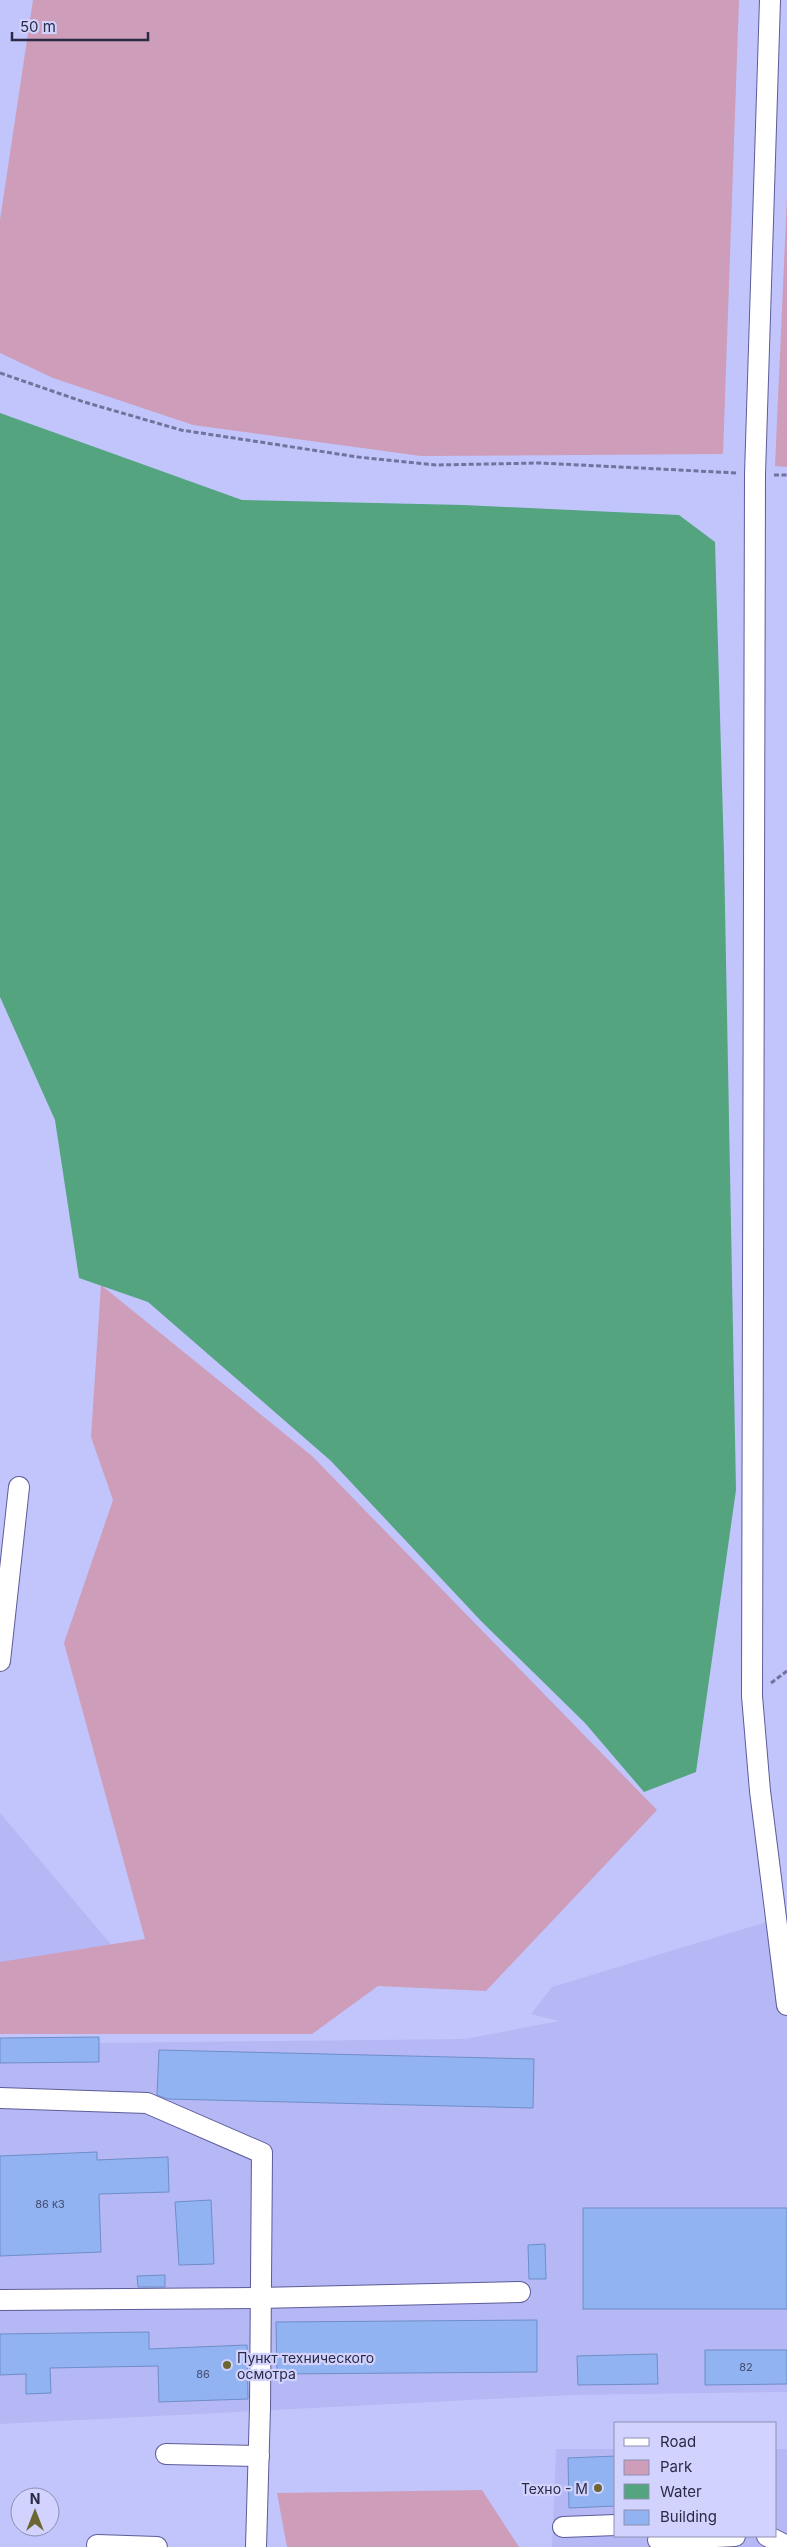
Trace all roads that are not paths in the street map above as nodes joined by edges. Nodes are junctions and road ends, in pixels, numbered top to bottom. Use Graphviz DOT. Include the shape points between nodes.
graph roads {
  1 [pos="770,0"];
  2 [pos="19,1487"];
  3 [pos="0,1661"];
  4 [pos="787,2005"];
  5 [pos="0,2098"];
  6 [pos="520,2292"];
  7 [pos="259,2298"];
  8 [pos="0,2300"];
  9 [pos="166,2454"];
  10 [pos="259,2456"];
  11 [pos="614,2525"];
  12 [pos="563,2527"];
  13 [pos="719,2537"];
  14 [pos="769,2537"];
  15 [pos="657,2541"];
  16 [pos="97,2545"];
  17 [pos="787,2546"];
  18 [pos="157,2547"];
  19 [pos="256,2547"];
  1 -- 4 [label="lane" via="755,474 752,1696 760,1791"];
  2 -- 3 [label="lane"];
  5 -- 7 [label="lane" via="147,2103 262,2153"];
  6 -- 7 [label="lane"];
  7 -- 8 [label="lane"];
  7 -- 10 [label="lane"];
  9 -- 10 [label="lane"];
  10 -- 19 [label="lane"];
  11 -- 12 [label="lane"];
  13 -- 15 [label="lane"];
  14 -- 17 [label="lane"];
  16 -- 18 [label="lane"];
}
